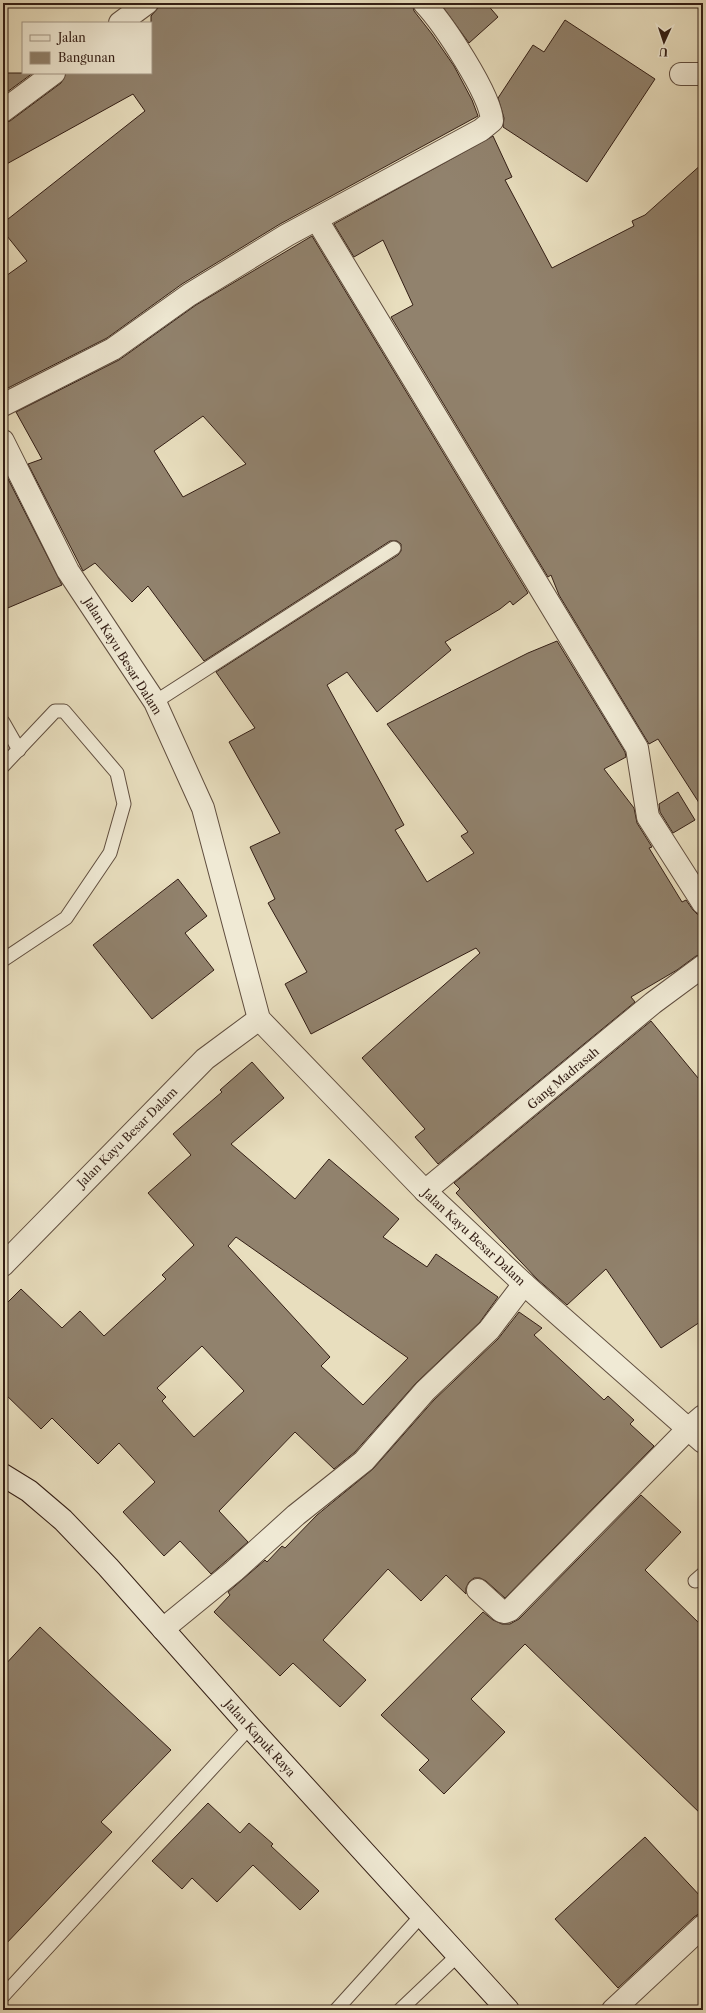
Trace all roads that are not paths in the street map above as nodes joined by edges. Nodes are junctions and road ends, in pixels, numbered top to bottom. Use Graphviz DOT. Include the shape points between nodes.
graph roads {
  1 [pos="147,3"];
  2 [pos="424,3"];
  3 [pos="121,22"];
  4 [pos="53,74"];
  5 [pos="681,74"];
  6 [pos="703,74"];
  7 [pos="3,111"];
  8 [pos="317,220"];
  9 [pos="3,405"];
  10 [pos="3,441"];
  11 [pos="394,548"];
  12 [pos="155,702"];
  13 [pos="3,722"];
  14 [pos="19,750"];
  15 [pos="3,766"];
  16 [pos="703,903"];
  17 [pos="3,960"];
  18 [pos="703,966"];
  19 [pos="259,1019"];
  20 [pos="424,1191"];
  21 [pos="3,1265"];
  22 [pos="524,1284"];
  23 [pos="698,1428"];
  24 [pos="3,1475"];
  25 [pos="478,1590"];
  26 [pos="163,1630"];
  27 [pos="250,1727"];
  28 [pos="421,1916"];
  29 [pos="703,1926"];
  30 [pos="458,1955"];
  31 [pos="3,1996"];
  32 [pos="336,2010"];
  33 [pos="400,2010"];
  34 [pos="508,2010"];
  35 [pos="613,2010"];
  1 -- 3 [label="street"];
  2 -- 8 [label="street" via="435,14 466,62 490,108 492,121 475,133"];
  4 -- 7 [label="street"];
  5 -- 6 [label="street"];
  8 -- 9 [label="street" via="189,295 113,349"];
  8 -- 16 [label="street" via="638,748 648,817"];
  10 -- 12 [label="street, Jalan Kayu Besar Dalam" via="68,571"];
  11 -- 12 [label="lane"];
  12 -- 19 [label="street, Jalan Kayu Besar Dalam" via="203,808"];
  13 -- 14 [label="lane"];
  14 -- 15 [label="lane"];
  14 -- 17 [label="lane" via="55,711 64,711 118,773 124,804 110,853 66,918"];
  18 -- 20 [label="street, Gang Madrasah" via="653,1003"];
  19 -- 20 [label="street, Jalan Kayu Besar Dalam"];
  19 -- 21 [label="street, Jalan Kayu Besar Dalam" via="205,1059"];
  20 -- 22 [label="street, Jalan Kayu Besar Dalam"];
  22 -- 23 [label="street, Jalan Kayu Besar Dalam"];
  22 -- 26 [label="street" via="489,1330 425,1391 364,1461 296,1515 234,1572"];
  23 -- 25 [label="street" via="510,1610 501,1611"];
  24 -- 26 [label="street, Jalan Kapuk Raya" via="29,1491 63,1520"];
  26 -- 27 [label="street, Jalan Kapuk Raya"];
  27 -- 28 [label="street, Jalan Kapuk Raya"];
  27 -- 31 [label="lane"];
  28 -- 30 [label="street, Jalan Kapuk Raya"];
  28 -- 32 [label="lane"];
  29 -- 35 [label="street"];
  30 -- 33 [label="lane"];
  30 -- 34 [label="street, Jalan Kapuk Raya"];
}
